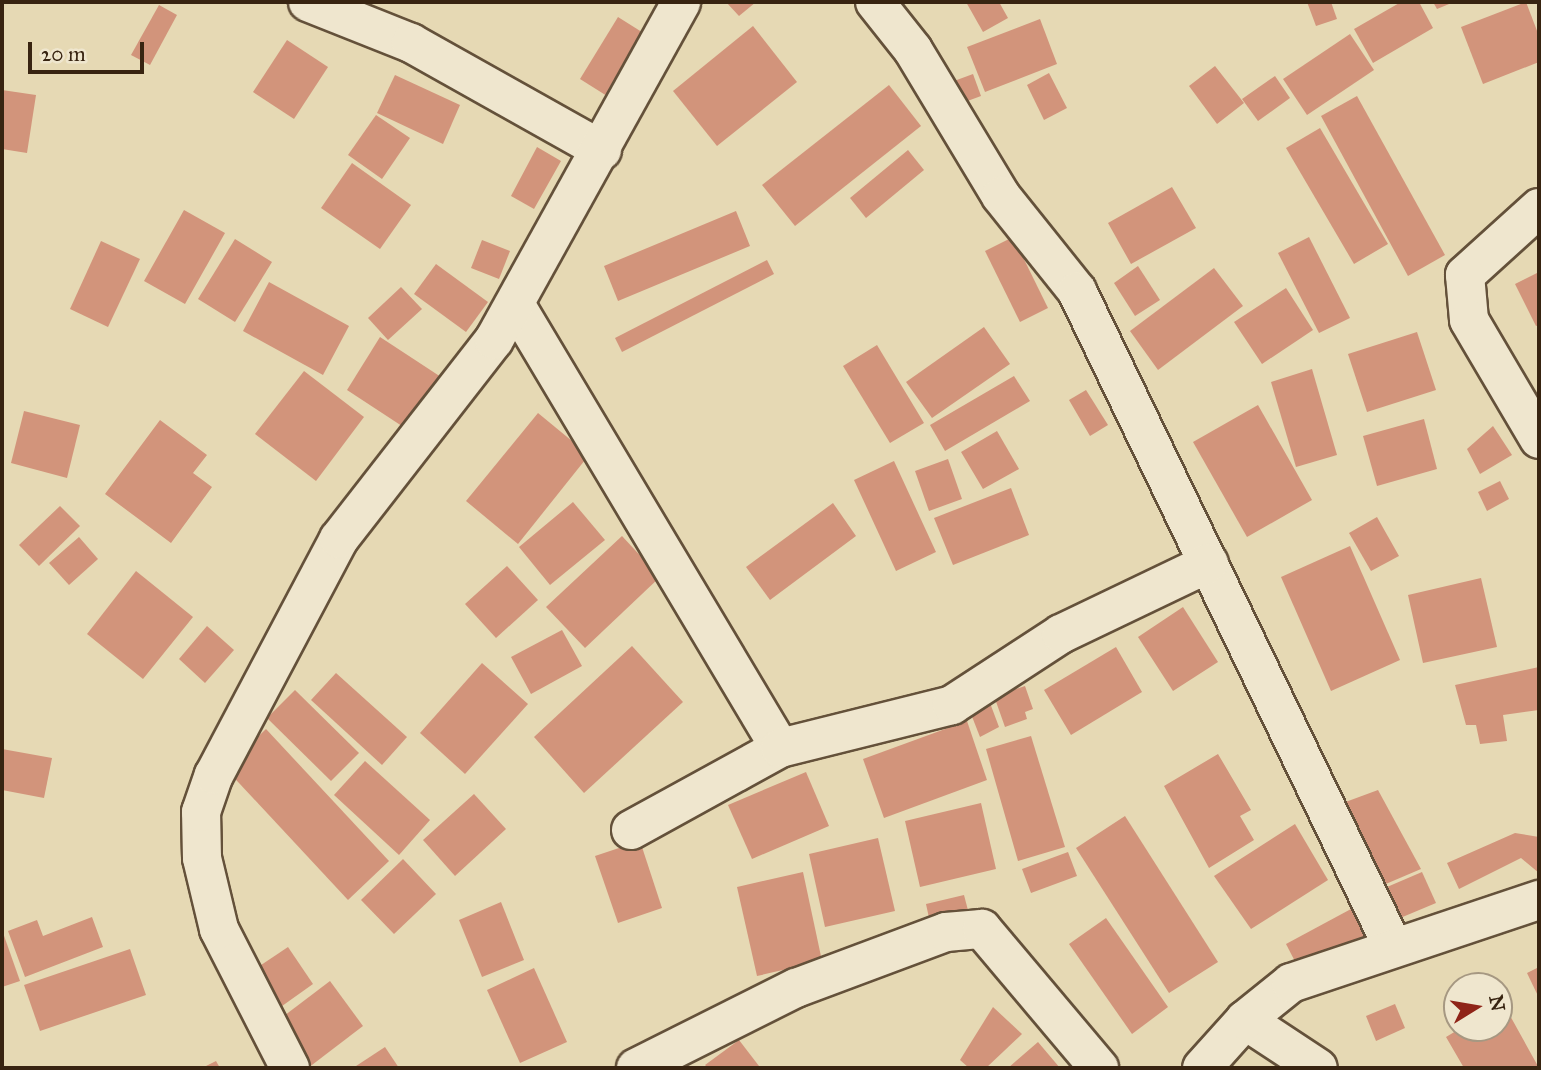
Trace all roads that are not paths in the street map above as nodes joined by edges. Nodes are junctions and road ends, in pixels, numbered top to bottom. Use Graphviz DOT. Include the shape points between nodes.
graph roads {
  1 [pos="308,2"];
  2 [pos="681,2"];
  3 [pos="875,2"];
  4 [pos="602,150"];
  5 [pos="1539,208"];
  6 [pos="515,304"];
  7 [pos="1539,439"];
  8 [pos="1209,563"];
  9 [pos="780,748"];
  10 [pos="631,830"];
  11 [pos="1539,900"];
  12 [pos="1392,945"];
  13 [pos="1245,1020"];
  14 [pos="290,1068"];
  15 [pos="636,1068"];
  16 [pos="1099,1068"];
  17 [pos="1202,1068"];
  18 [pos="1318,1068"];
  1 -- 4 [label="street" via="411,43"];
  2 -- 4 [label="street"];
  3 -- 8 [label="street" via="914,50 1001,197 1077,290"];
  4 -- 6 [label="street"];
  5 -- 7 [label="street" via="1465,275 1469,320"];
  6 -- 9 [label="street"];
  6 -- 14 [label="street" via="494,340 340,539 214,775 201,812 202,858 219,929"];
  8 -- 9 [label="street" via="1061,634 952,705"];
  8 -- 12 [label="street"];
  9 -- 10 [label="street"];
  11 -- 12 [label="street"];
  12 -- 13 [label="street" via="1291,982"];
  13 -- 17 [label="street"];
  13 -- 18 [label="street"];
  15 -- 16 [label="street" via="796,988 946,932 982,929"];
}
